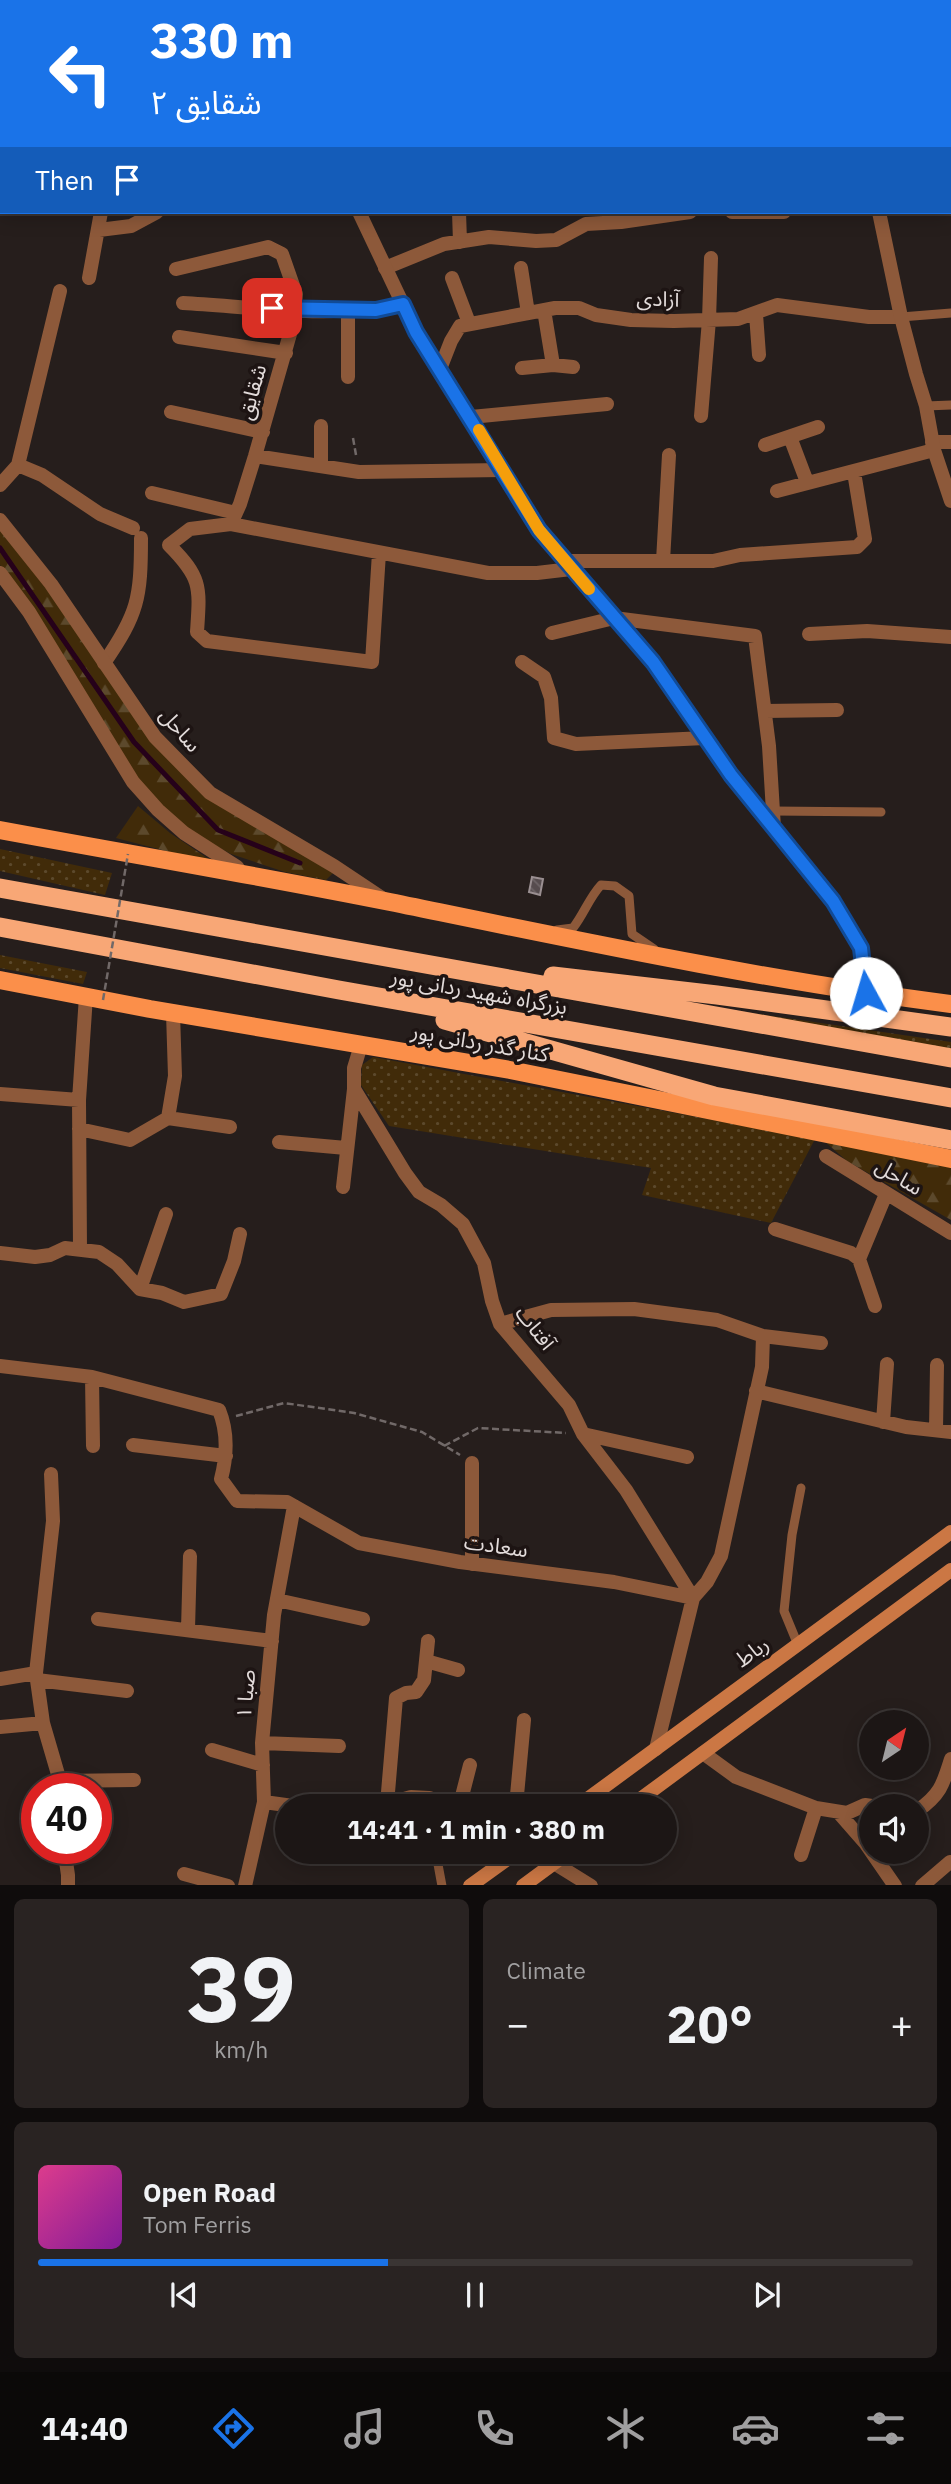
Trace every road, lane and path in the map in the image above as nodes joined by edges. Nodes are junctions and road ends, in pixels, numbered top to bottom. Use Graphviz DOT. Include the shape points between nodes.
graph roads {
  1 [pos="102,214"];
  2 [pos="153,214"];
  3 [pos="360,214"];
  4 [pos="459,214"];
  5 [pos="676,214"];
  6 [pos="879,214"];
  7 [pos="99,230"];
  8 [pos="460,242"];
  9 [pos="711,258"];
  10 [pos="176,268"];
  11 [pos="385,268"];
  12 [pos="522,268"];
  13 [pos="89,278"];
  14 [pos="452,278"];
  15 [pos="60,291"];
  16 [pos="183,303"];
  17 [pos="403,304"];
  18 [pos="295,310"];
  19 [pos="348,310"];
  20 [pos="544,310"];
  21 [pos="527,313"];
  22 [pos="951,313"];
  23 [pos="756,314"];
  24 [pos="901,317"];
  25 [pos="709,320"];
  26 [pos="469,323"];
  27 [pos="179,337"];
  28 [pos="286,352"];
  29 [pos="760,355"];
  30 [pos="553,365"];
  31 [pos="573,367"];
  32 [pos="522,368"];
  33 [pos="440,369"];
  34 [pos="348,377"];
  35 [pos="607,404"];
  36 [pos="951,405"];
  37 [pos="926,406"];
  38 [pos="171,412"];
  39 [pos="701,416"];
  40 [pos="471,417"];
  41 [pos="321,426"];
  42 [pos="818,427"];
  43 [pos="262,432"];
  44 [pos="790,437"];
  45 [pos="951,442"];
  46 [pos="765,445"];
  47 [pos="933,446"];
  48 [pos="668,455"];
  49 [pos="255,456"];
  50 [pos="18,465"];
  51 [pos="321,466"];
  52 [pos="503,470"];
  53 [pos="854,472"];
  54 [pos="807,482"];
  55 [pos="0,485"];
  56 [pos="777,491"];
  57 [pos="152,493"];
  58 [pos="951,501"];
  59 [pos="234,519"];
  60 [pos="0,520"];
  61 [pos="379,553"];
  62 [pos="663,561"];
  63 [pos="568,565"];
  64 [pos="0,573"];
  65 [pos="614,618"];
  66 [pos="552,633"];
  67 [pos="809,634"];
  68 [pos="951,637"];
  69 [pos="522,662"];
  70 [pos="104,663"];
  71 [pos="838,710"];
  72 [pos="765,711"];
  73 [pos="705,738"];
  74 [pos="773,811"];
  75 [pos="881,812"];
  76 [pos="774,828"];
  77 [pos="0,830"];
  78 [pos="128,854"];
  79 [pos="243,876"];
  80 [pos="0,888"];
  81 [pos="389,902"];
  82 [pos="0,927"];
  83 [pos="540,933"];
  84 [pos="352,953"];
  85 [pos="678,960"];
  86 [pos="0,980"];
  87 [pos="339,990"];
  88 [pos="866,993"];
  89 [pos="95,998"];
  90 [pos="951,1004"];
  91 [pos="173,1013"];
  92 [pos="951,1027"];
  93 [pos="361,1045"];
  94 [pos="951,1058"];
  95 [pos="354,1089"];
  96 [pos="0,1094"];
  97 [pos="951,1098"];
  98 [pos="79,1100"];
  99 [pos="168,1118"];
  100 [pos="230,1127"];
  101 [pos="79,1129"];
  102 [pos="951,1140"];
  103 [pos="279,1142"];
  104 [pos="346,1148"];
  105 [pos="826,1156"];
  106 [pos="951,1159"];
  107 [pos="343,1187"];
  108 [pos="886,1194"];
  109 [pos="166,1214"];
  110 [pos="775,1229"];
  111 [pos="951,1233"];
  112 [pos="240,1234"];
  113 [pos="80,1249"];
  114 [pos="0,1253"];
  115 [pos="859,1259"];
  116 [pos="140,1289"];
  117 [pos="875,1307"];
  118 [pos="500,1324"];
  119 [pos="763,1336"];
  120 [pos="821,1343"];
  121 [pos="887,1364"];
  122 [pos="937,1365"];
  123 [pos="0,1366"];
  124 [pos="92,1377"];
  125 [pos="756,1391"];
  126 [pos="223,1420"];
  127 [pos="883,1422"];
  128 [pos="936,1430"];
  129 [pos="951,1432"];
  130 [pos="583,1434"];
  131 [pos="133,1445"];
  132 [pos="93,1446"];
  133 [pos="444,1446"];
  134 [pos="226,1456"];
  135 [pos="687,1457"];
  136 [pos="471,1463"];
  137 [pos="51,1474"];
  138 [pos="801,1488"];
  139 [pos="295,1506"];
  140 [pos="951,1532"];
  141 [pos="190,1556"];
  142 [pos="472,1564"];
  143 [pos="951,1570"];
  144 [pos="693,1598"];
  145 [pos="277,1600"];
  146 [pos="98,1619"];
  147 [pos="363,1619"];
  148 [pos="188,1629"];
  149 [pos="272,1641"];
  150 [pos="428,1641"];
  151 [pos="798,1645"];
  152 [pos="426,1661"];
  153 [pos="458,1671"];
  154 [pos="36,1677"];
  155 [pos="0,1679"];
  156 [pos="127,1691"];
  157 [pos="524,1720"];
  158 [pos="43,1723"];
  159 [pos="0,1727"];
  160 [pos="262,1743"];
  161 [pos="339,1746"];
  162 [pos="656,1749"];
  163 [pos="212,1750"];
  164 [pos="703,1753"];
  165 [pos="951,1759"];
  166 [pos="263,1765"];
  167 [pos="470,1765"];
  168 [pos="58,1773"];
  169 [pos="134,1780"];
  170 [pos="112,1782"];
  171 [pos="388,1794"];
  172 [pos="463,1794"];
  173 [pos="517,1794"];
  174 [pos="594,1794"];
  175 [pos="647,1794"];
  176 [pos="264,1802"];
  177 [pos="929,1802"];
  178 [pos="275,1804"];
  179 [pos="816,1808"];
  180 [pos="859,1808"];
  181 [pos="838,1812"];
  182 [pos="801,1855"];
  183 [pos="950,1862"];
  184 [pos="66,1864"];
  185 [pos="438,1864"];
  186 [pos="496,1864"];
  187 [pos="552,1864"];
  188 [pos="549,1866"];
  189 [pos="184,1874"];
  190 [pos="68,1885"];
  191 [pos="228,1885"];
  192 [pos="245,1885"];
  193 [pos="442,1885"];
  194 [pos="470,1885"];
  195 [pos="523,1885"];
  196 [pos="538,1885"];
  197 [pos="589,1885"];
  198 [pos="895,1885"];
  199 [pos="922,1885"];
  1 -- 7 [label="street"];
  2 -- 7 [label="street" via="131,226"];
  3 -- 11 [label="street"];
  4 -- 8 [label="street"];
  5 -- 8 [label="street" via="586,224 556,240 489,237"];
  6 -- 24 [label="street"];
  7 -- 13 [label="street"];
  8 -- 11 [label="street"];
  9 -- 25 [label="street"];
  10 -- 18 [label="street, شقایق" via="268,247 282,254 296,294"];
  11 -- 17 [label="street"];
  12 -- 21 [label="street"];
  14 -- 26 [label="street"];
  15 -- 50 [label="street"];
  16 -- 18 [label="street"];
  17 -- 19 [label="street"];
  17 -- 33 [label="street"];
  18 -- 19 [label="street"];
  18 -- 28 [label="street, شقایق"];
  19 -- 34 [label="street"];
  20 -- 21 [label="street, آزادی"];
  20 -- 25 [label="street, آزادی" via="579,308 631,320"];
  20 -- 30 [label="street"];
  21 -- 26 [label="street, آزادی"];
  22 -- 24 [label="lane"];
  23 -- 24 [label="street, آزادی" via="777,306"];
  23 -- 25 [label="street, آزادی"];
  23 -- 29 [label="street"];
  24 -- 37 [label="street"];
  25 -- 39 [label="street"];
  26 -- 33 [label="street" via="460,326"];
  27 -- 28 [label="street"];
  28 -- 43 [label="street, شقایق"];
  30 -- 31 [label="street"];
  30 -- 32 [label="street"];
  33 -- 40 [label="street"];
  35 -- 40 [label="street"];
  36 -- 37 [label="lane"];
  37 -- 47 [label="street"];
  38 -- 43 [label="street"];
  40 -- 52 [label="street"];
  41 -- 51 [label="street"];
  42 -- 44 [label="street"];
  43 -- 49 [label="street, شقایق"];
  44 -- 46 [label="street"];
  44 -- 54 [label="street"];
  45 -- 47 [label="street"];
  47 -- 53 [label="street"];
  47 -- 58 [label="street"];
  48 -- 62 [label="street"];
  49 -- 51 [label="street"];
  49 -- 59 [label="street, شقایق"];
  50 -- 55 [label="street"];
  50 -- 70 [label="street" via="43,475 137,533 141,584 136,607"];
  51 -- 52 [label="street" via="359,472"];
  52 -- 63 [label="street" via="539,530"];
  53 -- 54 [label="street"];
  53 -- 62 [label="street" via="864,539 857,547 713,561"];
  54 -- 56 [label="street"];
  57 -- 59 [label="street"];
  59 -- 61 [label="street"];
  59 -- 61 [label="street" via="190,529 169,545 188,564 200,591 197,632 206,641 373,662"];
  60 -- 70 [label="street, ساحل" via="51,584"];
  61 -- 63 [label="street" via="488,573 537,573"];
  62 -- 63 [label="street"];
  63 -- 65 [label="street"];
  64 -- 79 [label="street" via="29,612 133,782 184,833 237,867"];
  65 -- 66 [label="street"];
  65 -- 72 [label="street" via="755,636"];
  65 -- 73 [label="street" via="653,662"];
  67 -- 68 [label="street" via="867,631"];
  69 -- 73 [label="street" via="544,677 551,698 554,738 576,744"];
  70 -- 81 [label="street, ساحل" via="155,737 210,793"];
  71 -- 72 [label="street"];
  72 -- 74 [label="street"];
  73 -- 76 [label="street"];
  74 -- 75 [label="lane"];
  74 -- 76 [label="street"];
  76 -- 88 [label="street" via="833,901 861,948"];
  77 -- 78 [label="main road"];
  78 -- 79 [label="main road"];
  78 -- 89 [label="path, bridge"];
  79 -- 81 [label="main road"];
  80 -- 84 [label="highway, بزرگراه شهید ردانی پور"];
  81 -- 83 [label="main road"];
  82 -- 87 [label="highway, بزرگراه شهید ردانی پور"];
  83 -- 85 [label="main road"];
  83 -- 85 [label="lane" via="573,928 601,885 615,886 629,896 632,934"];
  84 -- 92 [label="highway"];
  84 -- 94 [label="highway, بزرگراه شهید ردانی پور"];
  85 -- 88 [label="main road"];
  86 -- 89 [label="main road, کنار گذر ردانی پور"];
  87 -- 97 [label="highway, بزرگراه شهید ردانی پور"];
  87 -- 102 [label="highway" via="714,1096"];
  88 -- 90 [label="main road"];
  89 -- 91 [label="main road, کنار گذر ردانی پور"];
  89 -- 98 [label="street"];
  91 -- 93 [label="main road, کنار گذر ردانی پور"];
  91 -- 99 [label="street" via="175,1076"];
  93 -- 95 [label="street"];
  93 -- 106 [label="main road, کنار گذر ردانی پور" via="510,1070"];
  95 -- 104 [label="street"];
  95 -- 118 [label="street, آفتاب" via="419,1192 463,1224 484,1263"];
  96 -- 98 [label="street"];
  98 -- 101 [label="street"];
  99 -- 100 [label="street"];
  99 -- 101 [label="street" via="130,1140"];
  101 -- 113 [label="street"];
  103 -- 104 [label="street"];
  104 -- 107 [label="street"];
  105 -- 108 [label="street, ساحل"];
  108 -- 111 [label="street, ساحل"];
  108 -- 115 [label="street"];
  109 -- 116 [label="street"];
  110 -- 115 [label="street"];
  112 -- 116 [label="street" via="221,1294 184,1302"];
  113 -- 114 [label="street" via="65,1248 34,1257"];
  113 -- 116 [label="street" via="99,1252 117,1264"];
  115 -- 117 [label="street"];
  118 -- 119 [label="street" via="551,1310 635,1309 717,1320"];
  118 -- 130 [label="street, آفتاب" via="569,1405"];
  119 -- 120 [label="street"];
  119 -- 125 [label="street"];
  121 -- 127 [label="street"];
  122 -- 128 [label="street"];
  123 -- 124 [label="street"];
  124 -- 126 [label="street" via="219,1410"];
  124 -- 132 [label="street"];
  125 -- 127 [label="street"];
  125 -- 144 [label="street" via="721,1556"];
  126 -- 133 [label="path" via="285,1403 365,1416 422,1432"];
  126 -- 134 [label="street, سعادت"];
  127 -- 128 [label="street"];
  128 -- 129 [label="street"];
  130 -- 133 [label="path" via="478,1428"];
  130 -- 135 [label="street"];
  130 -- 144 [label="street, آفتاب" via="626,1490"];
  131 -- 134 [label="street"];
  133 -- 136 [label="path"];
  134 -- 139 [label="street, سعادت" via="221,1479 237,1501"];
  136 -- 142 [label="street"];
  137 -- 154 [label="street" via="53,1521"];
  138 -- 151 [label="lane" via="784,1611"];
  139 -- 142 [label="street, سعادت" via="359,1543"];
  139 -- 145 [label="street, صبا ۱"];
  140 -- 151 [label="main road, رباط"];
  141 -- 148 [label="street"];
  142 -- 144 [label="street, سعادت"];
  143 -- 164 [label="main road"];
  144 -- 162 [label="street"];
  145 -- 147 [label="street"];
  145 -- 149 [label="street, صبا ۱"];
  146 -- 148 [label="street"];
  148 -- 149 [label="street"];
  149 -- 160 [label="street, صبا ۱"];
  150 -- 152 [label="street"];
  151 -- 162 [label="main road, رباط"];
  152 -- 153 [label="street"];
  152 -- 171 [label="street" via="424,1681 416,1692 396,1698"];
  154 -- 155 [label="street"];
  154 -- 156 [label="street"];
  154 -- 158 [label="street"];
  157 -- 173 [label="street"];
  158 -- 159 [label="street"];
  158 -- 168 [label="street"];
  160 -- 161 [label="street"];
  160 -- 166 [label="street, صبا ۱"];
  162 -- 174 [label="main road, رباط"];
  163 -- 166 [label="street"];
  164 -- 175 [label="main road"];
  164 -- 179 [label="street" via="736,1777"];
  165 -- 177 [label="street" via="943,1787"];
  166 -- 176 [label="street, صبا ۱"];
  167 -- 172 [label="street"];
  169 -- 170 [label="street"];
  176 -- 178 [label="street"];
  176 -- 192 [label="street, صبا ۱"];
  179 -- 181 [label="street"];
  179 -- 182 [label="street"];
  180 -- 181 [label="street"];
  181 -- 198 [label="street"];
  183 -- 199 [label="street"];
  184 -- 190 [label="street"];
  185 -- 193 [label="lane"];
  186 -- 194 [label="main road"];
  187 -- 188 [label="main road"];
  188 -- 195 [label="main road"];
  188 -- 196 [label="street"];
  188 -- 197 [label="street"];
  189 -- 191 [label="street"];
}
